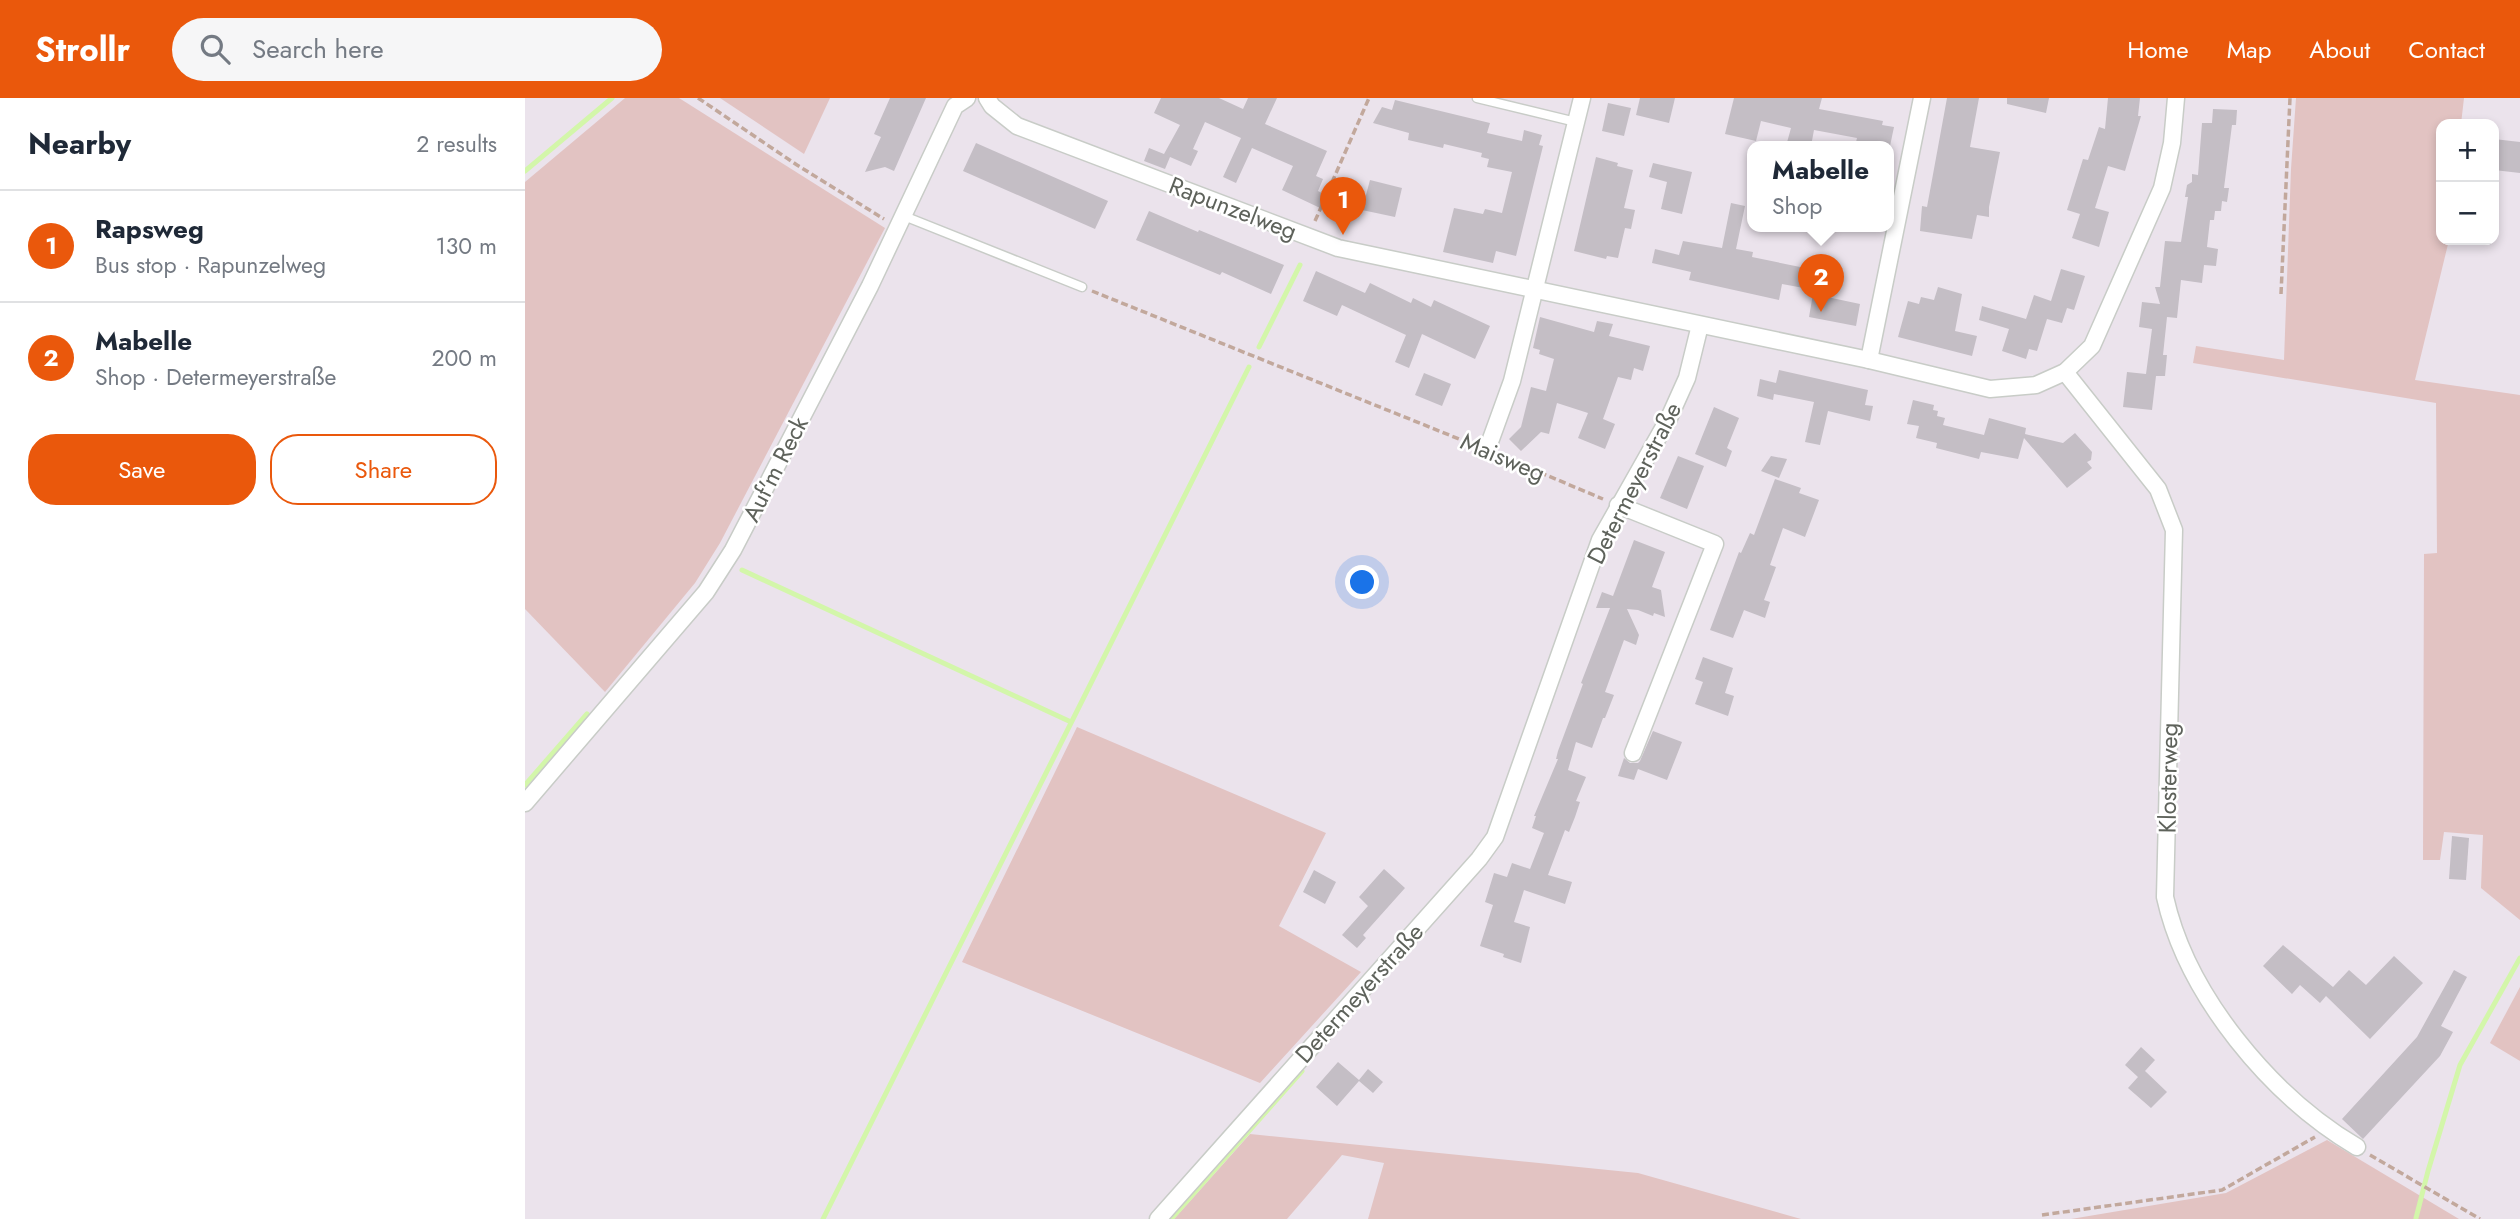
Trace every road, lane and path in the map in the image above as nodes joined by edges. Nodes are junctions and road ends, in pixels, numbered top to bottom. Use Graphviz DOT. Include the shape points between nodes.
graph roads {
  1 [pos="698,98"];
  2 [pos="967,98"];
  3 [pos="987,98"];
  4 [pos="1369,98"];
  5 [pos="1477,98"];
  6 [pos="1582,98"];
  7 [pos="2176,98"];
  8 [pos="2290,98"];
  9 [pos="1919,99"];
  10 [pos="1577,122"];
  11 [pos="901,222"];
  12 [pos="1894,230"];
  13 [pos="1894,232"];
  14 [pos="1308,237"];
  15 [pos="1081,287"];
  16 [pos="1535,290"];
  17 [pos="2281,294"];
  18 [pos="1700,325"];
  19 [pos="1869,360"];
  20 [pos="2065,372"];
  21 [pos="1487,450"];
  22 [pos="1618,505"];
  23 [pos="1633,753"];
  24 [pos="525,803"];
  25 [pos="2329,1129"];
  26 [pos="2357,1147"];
  27 [pos="2042,1214"];
  28 [pos="1158,1219"];
  29 [pos="2480,1219"];
  1 -- 11 [label="path" via="797,165"];
  2 -- 11 [label="street, Auf'm Reck" via="955,106"];
  3 -- 14 [label="street, Rapunzelweg" via="1017,126"];
  4 -- 14 [label="path"];
  5 -- 10 [label="lane"];
  6 -- 10 [label="street"];
  7 -- 20 [label="street" via="2162,188 2092,346"];
  8 -- 17 [label="path"];
  9 -- 12 [label="street"];
  10 -- 16 [label="street"];
  11 -- 15 [label="lane"];
  11 -- 24 [label="street, Auf'm Reck" via="745,526 706,592"];
  13 -- 19 [label="street"];
  14 -- 16 [label="street, Rapunzelweg" via="1338,248"];
  15 -- 21 [label="path, Maisweg"];
  16 -- 18 [label="street, Rapunzelweg"];
  16 -- 21 [label="street" via="1512,382"];
  18 -- 19 [label="street"];
  18 -- 22 [label="street, Determeyerstraße" via="1669,418"];
  19 -- 20 [label="street" via="1990,389 2036,385"];
  20 -- 25 [label="street, Klosterweg" via="2158,489 2174,530 2165,897 2171,925 2229,1032 2291,1098"];
  21 -- 22 [label="path, Maisweg"];
  22 -- 23 [label="street" via="1715,544"];
  22 -- 28 [label="street, Determeyerstraße" via="1600,540 1495,837"];
  25 -- 26 [label="street, Klosterweg"];
  25 -- 27 [label="path" via="2222,1190"];
  26 -- 29 [label="path"];
}
